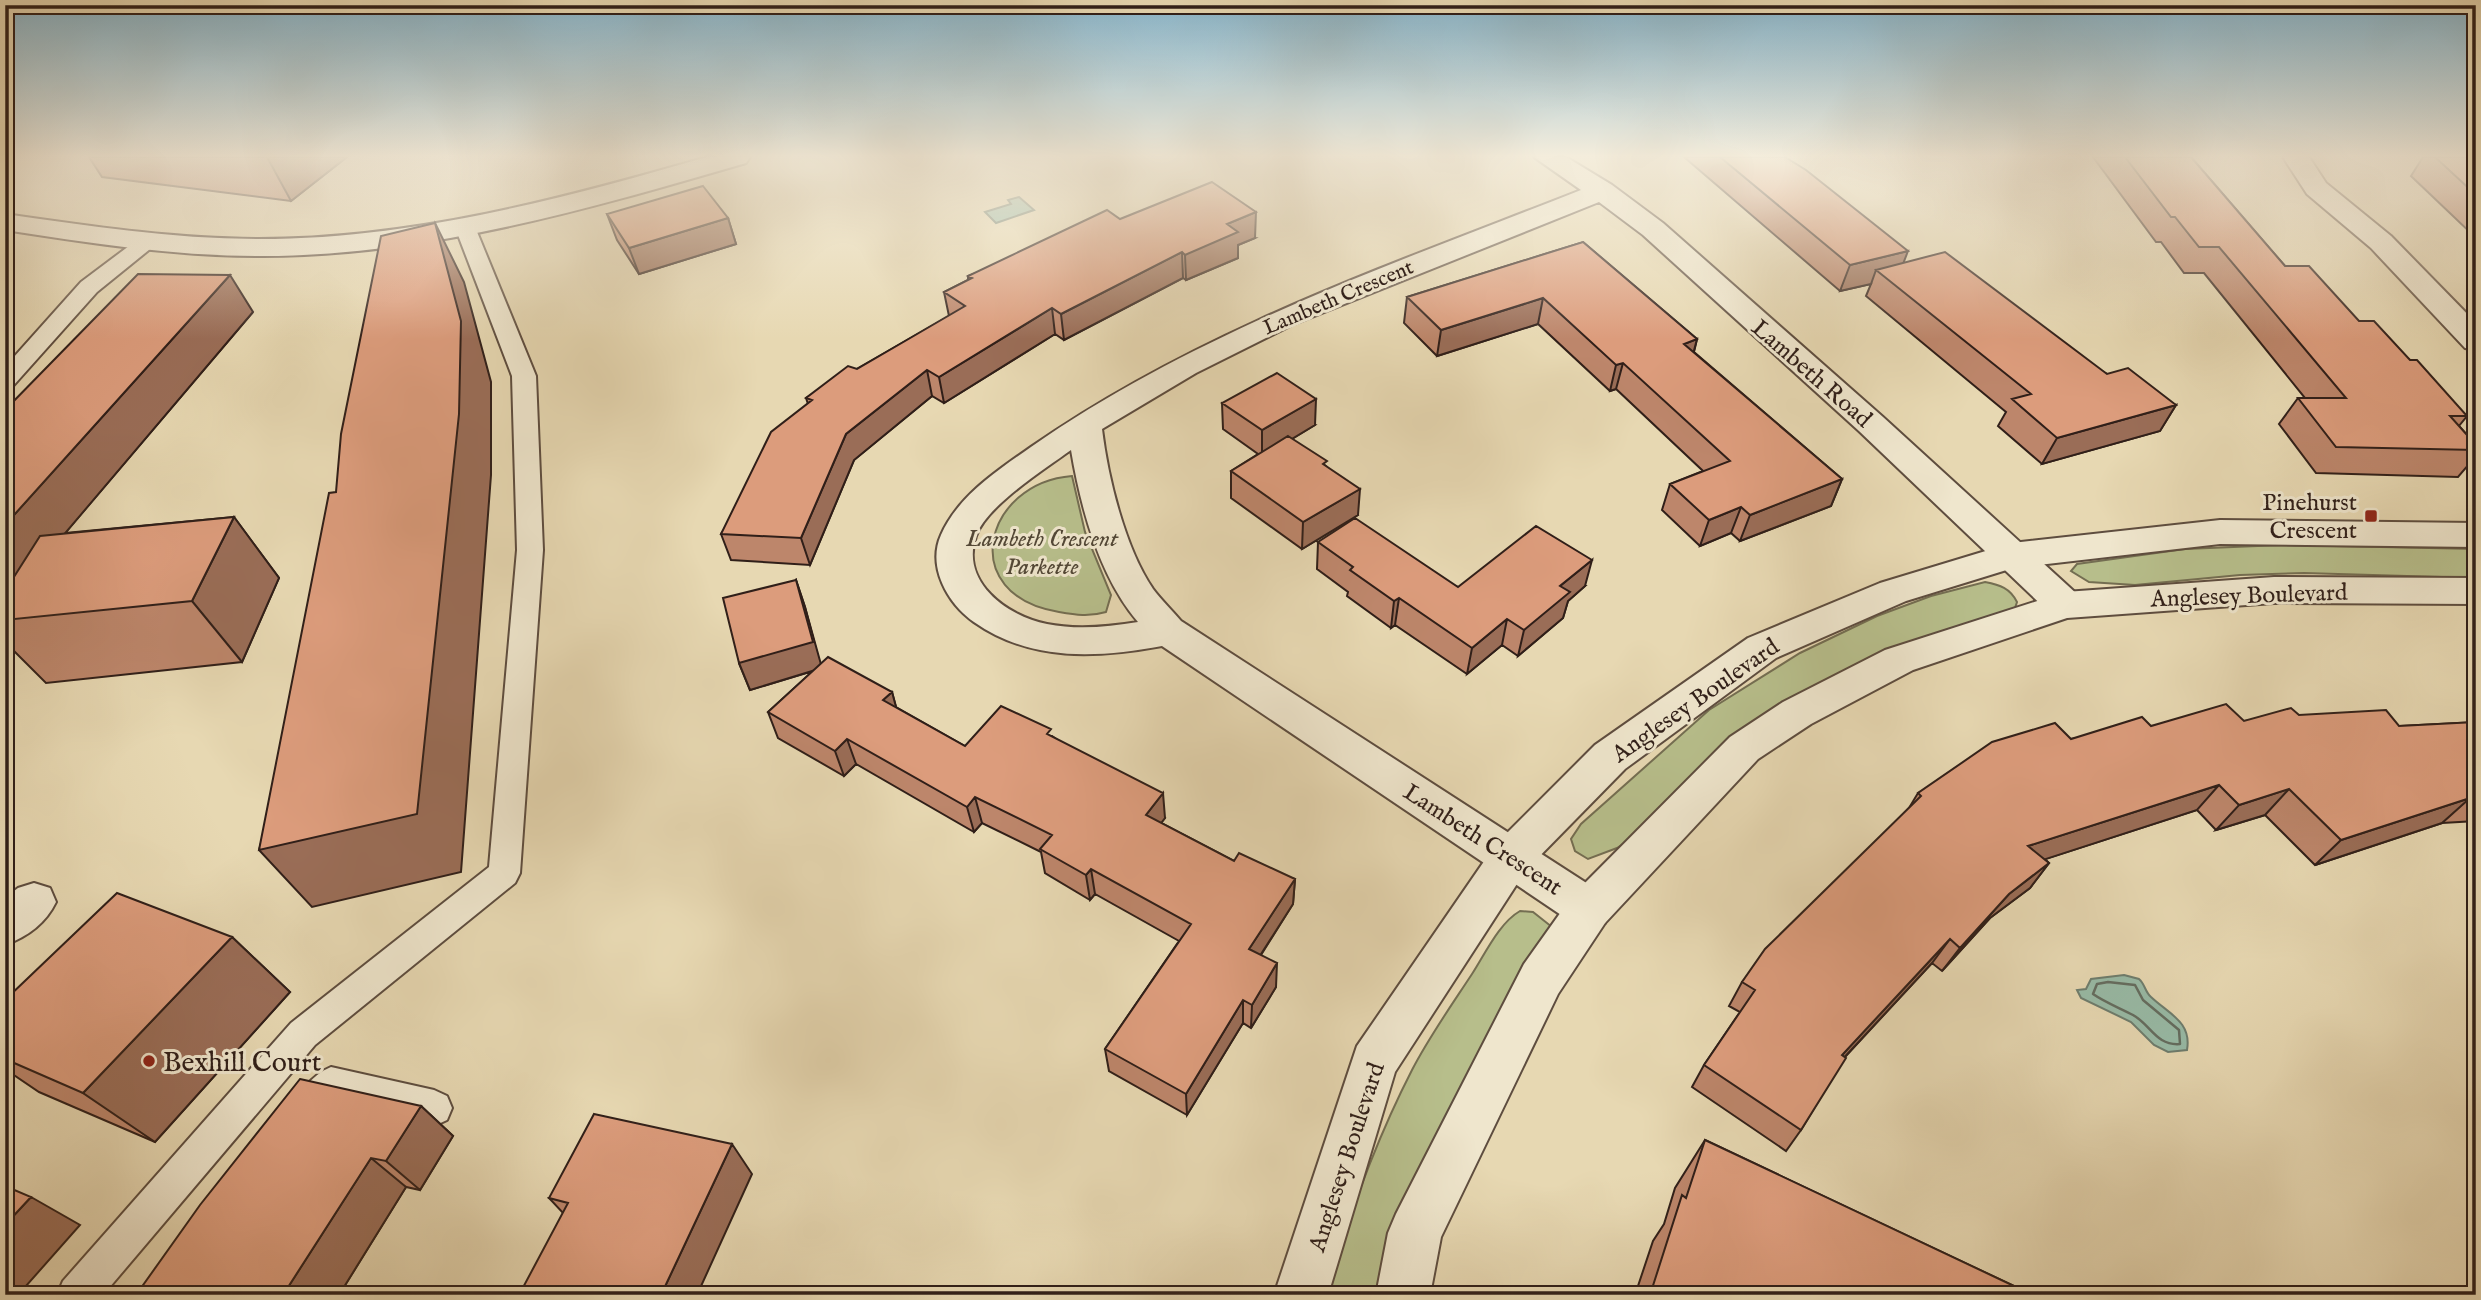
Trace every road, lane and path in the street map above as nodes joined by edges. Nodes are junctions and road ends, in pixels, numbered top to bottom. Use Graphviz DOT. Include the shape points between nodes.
graph roads {
  1 [pos="507,218"];
  2 [pos="1536,218"];
  3 [pos="1638,218"];
  4 [pos="2353,218"];
  5 [pos="5,222"];
  6 [pos="465,227"];
  7 [pos="148,241"];
  8 [pos="2476,341"];
  9 [pos="5,381"];
  10 [pos="1084,425"];
  11 [pos="2476,535"];
  12 [pos="2012,556"];
  13 [pos="2476,591"];
  14 [pos="2064,605"];
  15 [pos="1168,632"];
  16 [pos="1511,857"];
  17 [pos="1589,909"];
  18 [pos="434,1108"];
  19 [pos="281,1147"];
  20 [pos="78,1295"];
  21 [pos="1301,1295"];
  22 [pos="1403,1295"];
  1 -- 6 [label="street"];
  2 -- 10 [label="street, Lambeth Crescent" via="1281,320 1185,366"];
  3 -- 12 [label="street, Lambeth Road"];
  4 -- 8 [label="street"];
  5 -- 7 [label="street"];
  6 -- 7 [label="street" via="297,247 221,248"];
  6 -- 20 [label="lane" via="524,376 530,550 504,873 303,1034"];
  7 -- 9 [label="lane" via="89,287"];
  10 -- 15 [label="street, Lambeth Crescent" via="1098,496 1135,590"];
  10 -- 15 [label="street, Lambeth Crescent" via="982,504 958,535 953,561 960,587 984,611 1017,628 1065,641"];
  11 -- 12 [label="street, Anglesey Boulevard" via="2220,532"];
  12 -- 14 [label="street, Lambeth Road"];
  12 -- 16 [label="street, Anglesey Boulevard" via="1893,592 1762,648 1610,757"];
  13 -- 14 [label="street, Anglesey Boulevard" via="2274,590"];
  14 -- 17 [label="street, Anglesey Boulevard" via="1899,660 1797,713 1745,748"];
  15 -- 16 [label="street, Lambeth Crescent"];
  16 -- 17 [label="street, Lambeth Crescent"];
  16 -- 21 [label="street, Anglesey Boulevard" via="1374,1062"];
  17 -- 22 [label="street, Anglesey Boulevard" via="1541,979 1415,1233"];
  18 -- 19 [label="lane" via="331,1084"];
}
